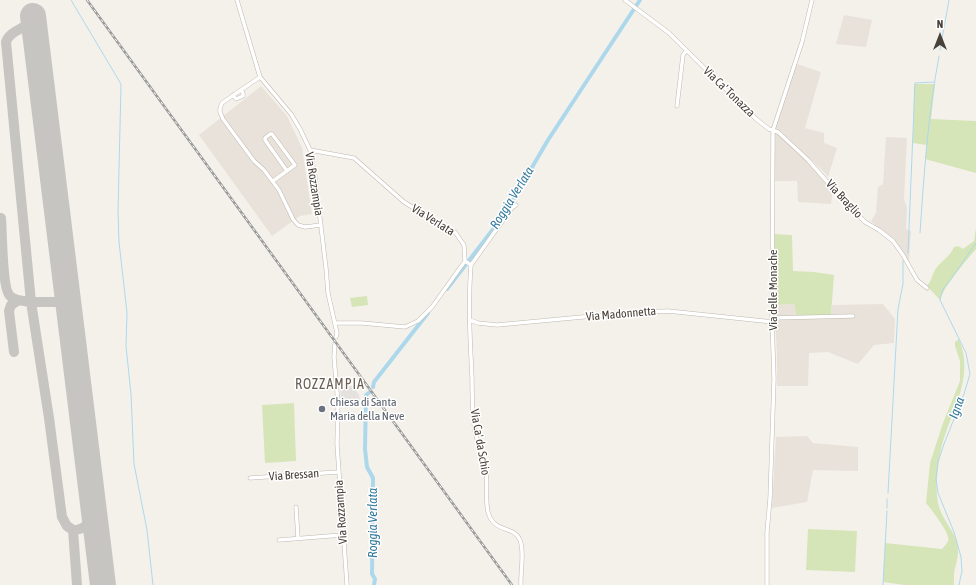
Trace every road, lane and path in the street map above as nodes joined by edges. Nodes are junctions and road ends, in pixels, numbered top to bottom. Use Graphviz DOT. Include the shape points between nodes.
graph roads {
  1 [pos="237,0"];
  2 [pos="625,0"];
  3 [pos="812,0"];
  4 [pos="686,50"];
  5 [pos="260,76"];
  6 [pos="677,106"];
  7 [pos="773,130"];
  8 [pos="310,150"];
  9 [pos="287,171"];
  10 [pos="273,182"];
  11 [pos="516,205"];
  12 [pos="321,225"];
  13 [pos="468,262"];
  14 [pos="927,288"];
  15 [pos="853,316"];
  16 [pos="470,320"];
  17 [pos="772,320"];
  18 [pos="335,323"];
  19 [pos="336,337"];
  20 [pos="335,344"];
  21 [pos="338,472"];
  22 [pos="250,478"];
  23 [pos="296,507"];
  24 [pos="342,535"];
  25 [pos="298,538"];
  26 [pos="279,540"];
  27 [pos="347,585"];
  28 [pos="522,585"];
  29 [pos="767,585"];
  1 -- 5 [label="street, Via Rozzampia"];
  2 -- 4 [label="street, Via Ca' Tonazza" via="669,33"];
  3 -- 7 [label="street, Via delle Monache" via="802,42"];
  4 -- 6 [label="street" via="683,55"];
  4 -- 7 [label="street, Via Ca' Tonazza" via="756,119"];
  5 -- 8 [label="street, Via Rozzampia" via="290,114"];
  5 -- 10 [label="street" via="222,103 220,112 244,148"];
  7 -- 14 [label="street, Via Braglio" via="808,160 865,222 893,241 917,280"];
  7 -- 17 [label="street, Via delle Monache"];
  8 -- 12 [label="street, Via Rozzampia"];
  8 -- 13 [label="street, Via Verlata" via="354,158 404,202 455,232 464,245"];
  9 -- 9 [label="street" via="295,165 270,134 265,140"];
  9 -- 10 [label="street"];
  10 -- 12 [label="street" via="292,219 305,227"];
  11 -- 13 [label="street"];
  12 -- 18 [label="street, Via Rozzampia" via="328,293"];
  13 -- 16 [label="street, Via Ca' da Schio"];
  13 -- 18 [label="street" via="432,307 418,321 405,327"];
  15 -- 17 [label="street"];
  16 -- 17 [label="street, Via Madonnetta" via="497,325 668,311"];
  16 -- 28 [label="street, Via Ca' da Schio" via="473,411 486,474 488,511 492,522 515,533 520,539"];
  17 -- 29 [label="street, Via delle Monache" via="774,379"];
  18 -- 19 [label="street, Via Rozzampia"];
  20 -- 21 [label="street, Via Rozzampia"];
  21 -- 22 [label="street, Via Bressan"];
  21 -- 24 [label="street, Via Rozzampia"];
  23 -- 25 [label="street"];
  24 -- 25 [label="street"];
  24 -- 27 [label="street, Via Rozzampia"];
  25 -- 26 [label="street"];
}
